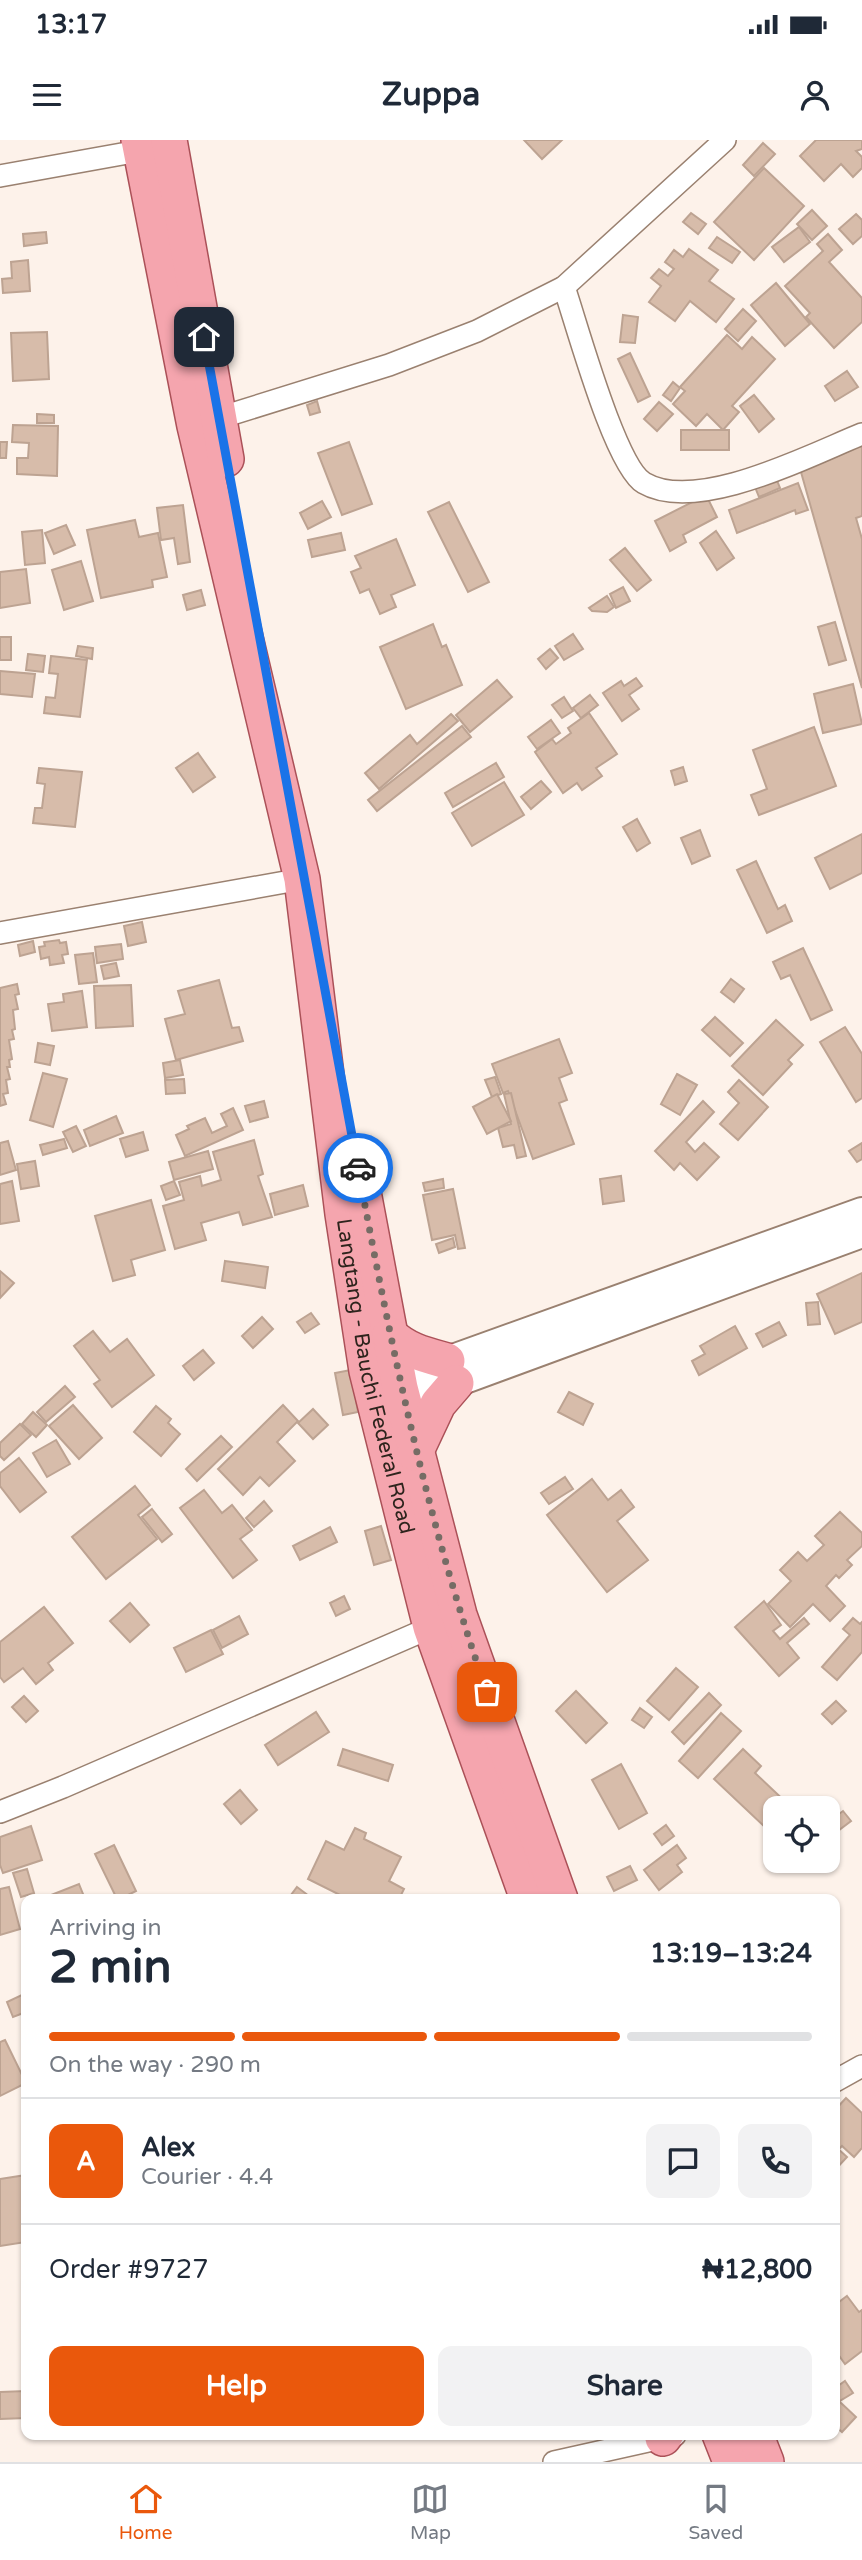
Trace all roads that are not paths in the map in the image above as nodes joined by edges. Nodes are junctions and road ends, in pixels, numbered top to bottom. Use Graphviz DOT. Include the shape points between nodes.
graph roads {
  1 [pos="725,140"];
  2 [pos="155,144"];
  3 [pos="0,176"];
  4 [pos="564,287"];
  5 [pos="219,418"];
  6 [pos="862,434"];
  7 [pos="302,880"];
  8 [pos="0,933"];
  9 [pos="862,1212"];
  10 [pos="862,1233"];
  11 [pos="390,1335"];
  12 [pos="365,1362"];
  13 [pos="452,1372"];
  14 [pos="400,1388"];
  15 [pos="380,1427"];
  16 [pos="415,1452"];
  17 [pos="445,1621"];
  18 [pos="0,1812"];
  19 [pos="527,1894"];
  20 [pos="558,1894"];
  21 [pos="862,2066"];
  22 [pos="840,2078"];
  23 [pos="649,2440"];
  24 [pos="722,2440"];
  25 [pos="757,2440"];
  26 [pos="554,2462"];
  27 [pos="730,2462"];
  28 [pos="766,2462"];
  1 -- 4 [label="street"];
  2 -- 3 [label="street"];
  2 -- 5 [label="main road, Langtang - Bauchi Federal Road"];
  2 -- 7 [label="main road, Langtang - Bauchi Federal Road" via="195,426"];
  4 -- 5 [label="street" via="477,331 389,365"];
  4 -- 6 [label="street" via="611,429 627,465 643,482 667,492 715,489"];
  5 -- 11 [label="main road, Langtang - Bauchi Federal Road"];
  7 -- 8 [label="street"];
  7 -- 12 [label="main road, Langtang - Bauchi Federal Road"];
  9 -- 13 [label="street"];
  10 -- 13 [label="street"];
  11 -- 13 [label="main road"];
  11 -- 14 [label="main road, Langtang - Bauchi Federal Road"];
  12 -- 14 [label="street"];
  12 -- 15 [label="main road, Langtang - Bauchi Federal Road"];
  13 -- 14 [label="street" via="424,1394"];
  13 -- 16 [label="main road"];
  14 -- 15 [label="street"];
  14 -- 16 [label="main road, Langtang - Bauchi Federal Road"];
  15 -- 17 [label="main road, Langtang - Bauchi Federal Road"];
  16 -- 17 [label="main road, Langtang - Bauchi Federal Road"];
  17 -- 18 [label="street"];
  17 -- 19 [label="main road, Langtang - Bauchi Federal Road"];
  17 -- 20 [label="main road, Langtang - Bauchi Federal Road"];
  21 -- 22 [label="street"];
  23 -- 26 [label="street"];
  24 -- 27 [label="main road"];
  25 -- 28 [label="main road"];
}
